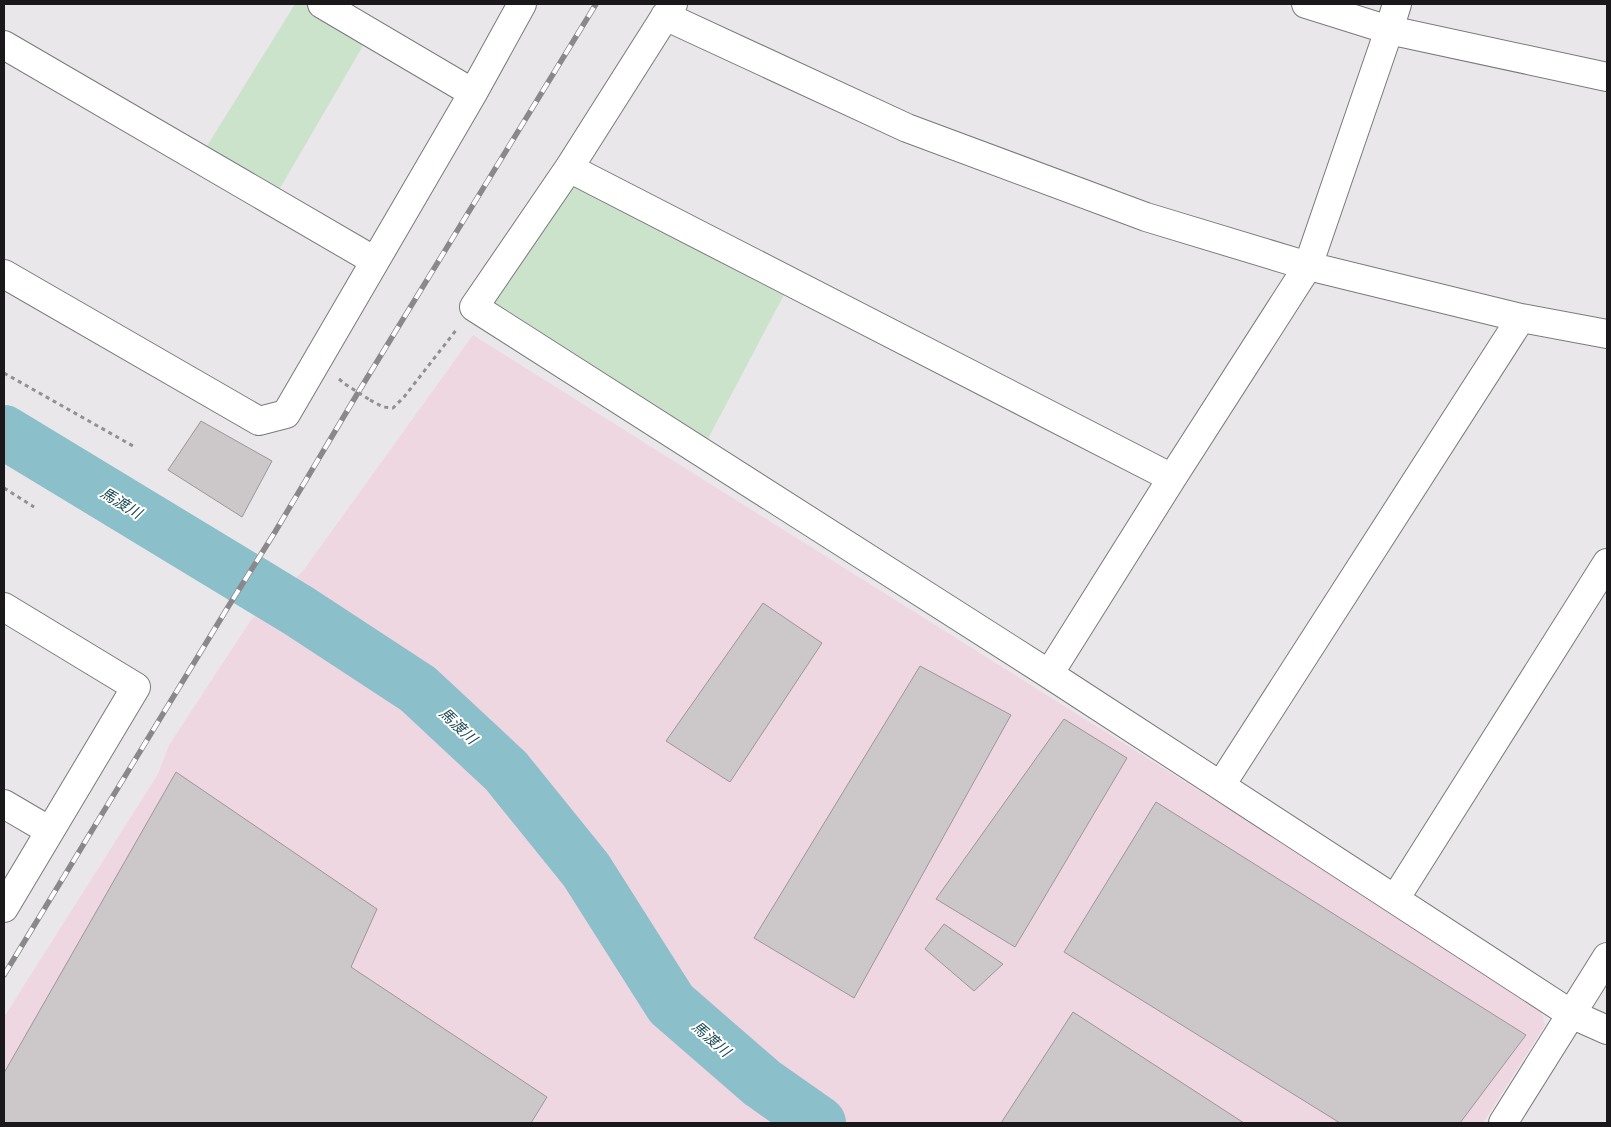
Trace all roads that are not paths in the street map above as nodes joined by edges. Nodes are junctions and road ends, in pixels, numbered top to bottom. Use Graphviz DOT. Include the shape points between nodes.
graph roads {
  1 [pos="322,4"];
  2 [pos="522,4"];
  3 [pos="1306,4"];
  4 [pos="1397,4"];
  5 [pos="669,10"];
  6 [pos="1389,30"];
  7 [pos="4,45"];
  8 [pos="1607,77"];
  9 [pos="473,93"];
  10 [pos="569,168"];
  11 [pos="375,261"];
  12 [pos="1308,266"];
  13 [pos="4,274"];
  14 [pos="1521,318"];
  15 [pos="1607,334"];
  16 [pos="1172,478"];
  17 [pos="1607,563"];
  18 [pos="4,606"];
  19 [pos="1049,674"];
  20 [pos="1221,785"];
  21 [pos="4,804"];
  22 [pos="50,832"];
  23 [pos="1395,898"];
  24 [pos="4,908"];
  25 [pos="1607,957"];
  26 [pos="1571,1014"];
  27 [pos="1607,1030"];
  28 [pos="1503,1123"];
  1 -- 9 [label="street"];
  2 -- 9 [label="street"];
  3 -- 6 [label="street"];
  4 -- 6 [label="street"];
  5 -- 10 [label="street"];
  5 -- 12 [label="street" via="907,128 1146,217"];
  6 -- 8 [label="street"];
  6 -- 12 [label="street"];
  7 -- 11 [label="street"];
  9 -- 11 [label="street"];
  10 -- 16 [label="street"];
  10 -- 19 [label="street" via="474,307"];
  11 -- 13 [label="street" via="286,414 259,421"];
  12 -- 14 [label="street"];
  12 -- 16 [label="street"];
  14 -- 15 [label="street"];
  14 -- 20 [label="street"];
  16 -- 19 [label="street"];
  17 -- 23 [label="street"];
  18 -- 22 [label="street" via="136,687"];
  19 -- 20 [label="street"];
  20 -- 23 [label="street"];
  21 -- 22 [label="street"];
  22 -- 24 [label="street"];
  23 -- 26 [label="street"];
  25 -- 26 [label="street"];
  26 -- 27 [label="street"];
  26 -- 28 [label="street"];
}
